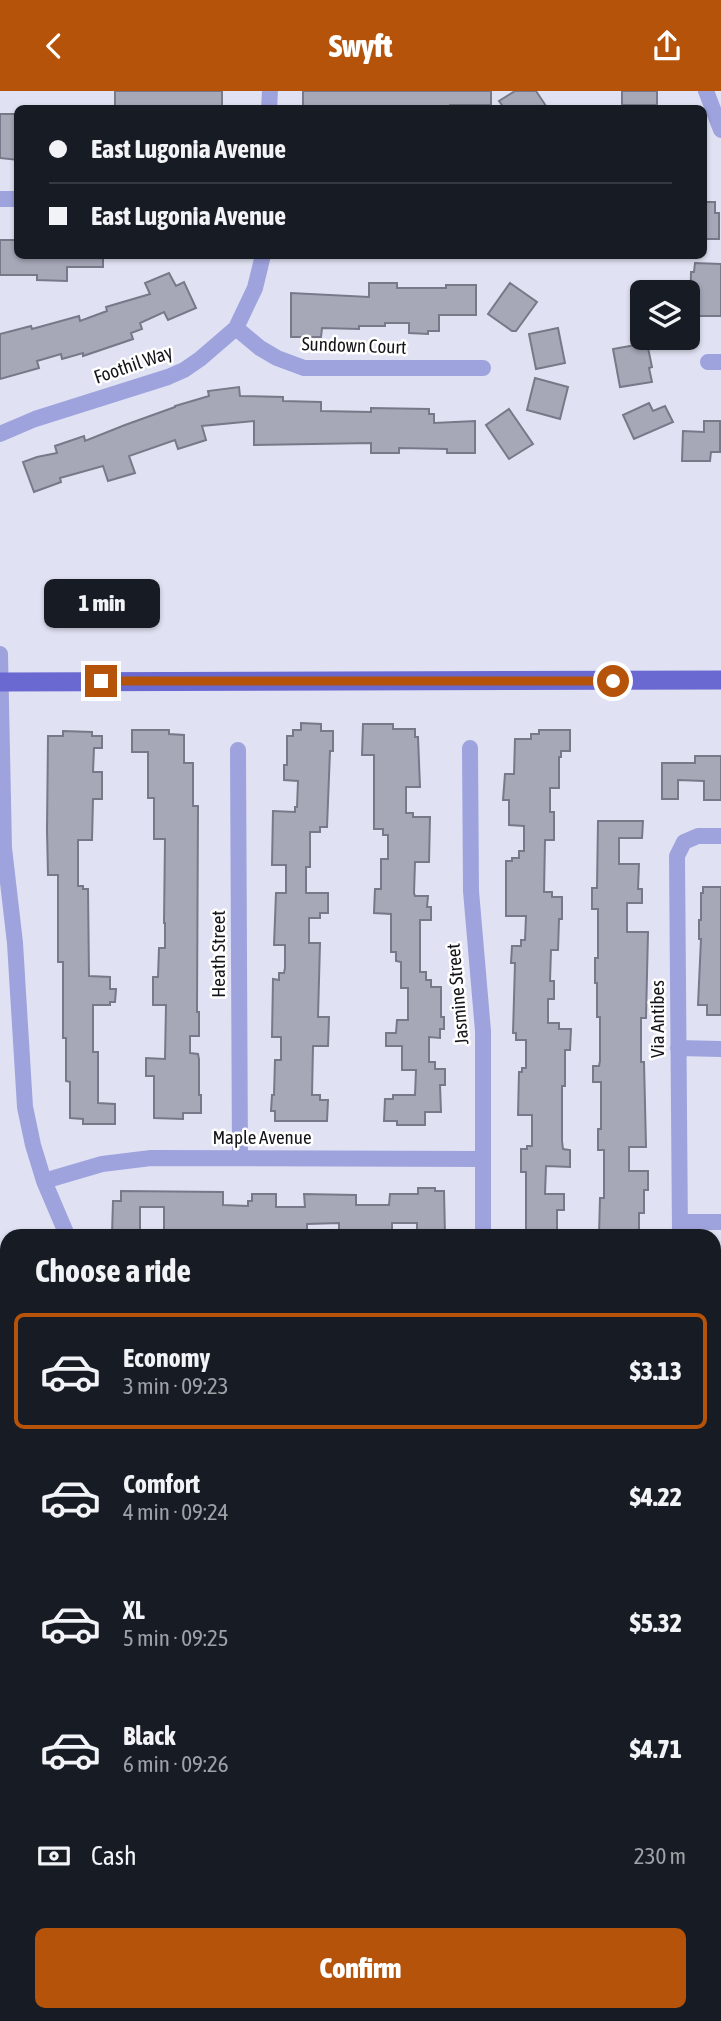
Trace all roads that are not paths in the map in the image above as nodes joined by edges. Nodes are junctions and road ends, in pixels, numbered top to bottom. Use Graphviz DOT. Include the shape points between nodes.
graph roads {
  1 [pos="706,91"];
  2 [pos="721,130"];
  3 [pos="262,259"];
  4 [pos="236,328"];
  5 [pos="483,368"];
  6 [pos="0,434"];
  7 [pos="0,654"];
  8 [pos="721,680"];
  9 [pos="1,682"];
  10 [pos="470,748"];
  11 [pos="238,750"];
  12 [pos="721,836"];
  13 [pos="678,1048"];
  14 [pos="721,1049"];
  15 [pos="240,1158"];
  16 [pos="482,1159"];
  17 [pos="44,1181"];
  18 [pos="721,1222"];
  19 [pos="64,1229"];
  20 [pos="483,1229"];
  21 [pos="680,1229"];
  1 -- 2 [label="street"];
  3 -- 4 [label="street, Foothil Way" via="255,288"];
  4 -- 5 [label="street, Sundown Court" via="277,359 304,367"];
  4 -- 6 [label="street, Foothil Way" via="176,373"];
  7 -- 9 [label="street"];
  8 -- 9 [label="main road"];
  9 -- 17 [label="street" via="4,848 25,1107"];
  10 -- 16 [label="street, Jasmine Street" via="471,910 483,1031"];
  11 -- 15 [label="street, Heath Street"];
  12 -- 13 [label="street, Via Antibes" via="698,836 684,842 677,856"];
  13 -- 14 [label="street"];
  13 -- 21 [label="street, Via Antibes"];
  15 -- 16 [label="street, Maple Avenue"];
  15 -- 17 [label="street, Maple Avenue" via="152,1158 102,1164"];
  16 -- 20 [label="street, Jasmine Street"];
  17 -- 19 [label="street"];
  18 -- 21 [label="street"];
}
